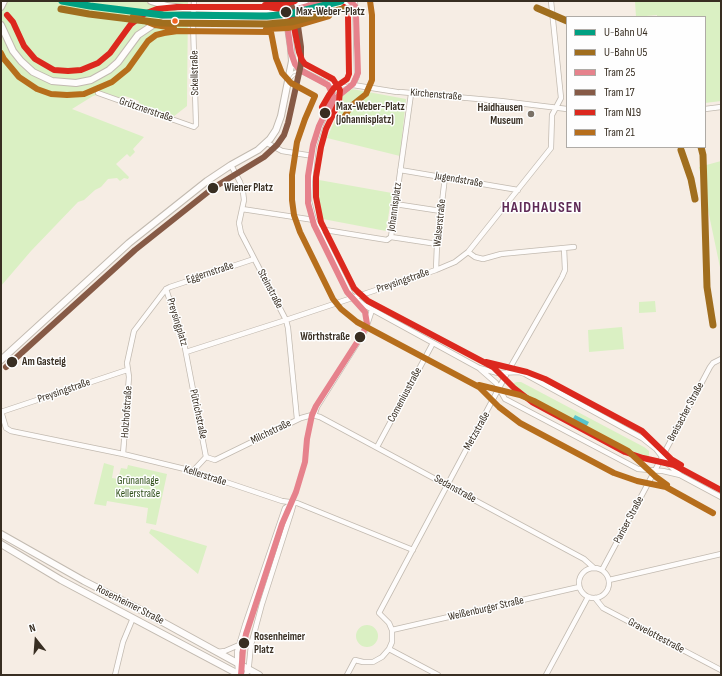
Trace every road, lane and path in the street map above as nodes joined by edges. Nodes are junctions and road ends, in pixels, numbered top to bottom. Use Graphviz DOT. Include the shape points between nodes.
graph roads {
  1 [pos="4,1"];
  2 [pos="151,1"];
  3 [pos="194,1"];
  4 [pos="305,1"];
  5 [pos="351,1"];
  6 [pos="355,1"];
  7 [pos="551,1"];
  8 [pos="282,4"];
  9 [pos="1,7"];
  10 [pos="194,9"];
  11 [pos="286,15"];
  12 [pos="194,18"];
  13 [pos="1,25"];
  14 [pos="292,59"];
  15 [pos="304,72"];
  16 [pos="288,80"];
  17 [pos="326,83"];
  18 [pos="352,85"];
  19 [pos="98,93"];
  20 [pos="411,94"];
  21 [pos="330,104"];
  22 [pos="556,107"];
  23 [pos="721,107"];
  24 [pos="566,109"];
  25 [pos="706,109"];
  26 [pos="194,127"];
  27 [pos="267,143"];
  28 [pos="313,156"];
  29 [pos="231,165"];
  30 [pos="400,170"];
  31 [pos="445,177"];
  32 [pos="518,190"];
  33 [pos="395,204"];
  34 [pos="242,209"];
  35 [pos="441,211"];
  36 [pos="314,220"];
  37 [pos="318,229"];
  38 [pos="391,237"];
  39 [pos="437,244"];
  40 [pos="574,247"];
  41 [pos="564,248"];
  42 [pos="468,252"];
  43 [pos="254,259"];
  44 [pos="436,270"];
  45 [pos="166,289"];
  46 [pos="354,298"];
  47 [pos="372,310"];
  48 [pos="286,320"];
  49 [pos="433,343"];
  50 [pos="186,352"];
  51 [pos="721,359"];
  52 [pos="1,360"];
  53 [pos="479,368"];
  54 [pos="127,370"];
  55 [pos="507,373"];
  56 [pos="500,388"];
  57 [pos="1,412"];
  58 [pos="314,416"];
  59 [pos="297,419"];
  60 [pos="377,447"];
  61 [pos="123,454"];
  62 [pos="206,457"];
  63 [pos="662,458"];
  64 [pos="656,470"];
  65 [pos="193,471"];
  66 [pos="680,475"];
  67 [pos="447,485"];
  68 [pos="721,497"];
  69 [pos="294,502"];
  70 [pos="1,534"];
  71 [pos="1,544"];
  72 [pos="413,550"];
  73 [pos="721,554"];
  74 [pos="594,568"];
  75 [pos="602,570"];
  76 [pos="609,580"];
  77 [pos="580,587"];
  78 [pos="588,597"];
  79 [pos="595,598"];
  80 [pos="133,618"];
  81 [pos="392,630"];
  82 [pos="239,645"];
  83 [pos="389,649"];
  84 [pos="217,652"];
  85 [pos="237,663"];
  86 [pos="721,670"];
  87 [pos="247,672"];
  88 [pos="239,674"];
  89 [pos="115,675"];
  90 [pos="259,675"];
  91 [pos="346,675"];
  92 [pos="438,675"];
  93 [pos="546,675"];
  1 -- 9 [label="main road"];
  2 -- 10 [label="main road"];
  3 -- 10 [label="street, Sckellstraße"];
  4 -- 8 [label="main road"];
  5 -- 11 [label="main road" via="299,15"];
  6 -- 18 [label="street" via="357,76"];
  7 -- 22 [label="street, Preysingstraße" via="561,98"];
  8 -- 10 [label="main road" via="272,10"];
  8 -- 11 [label="main road"];
  10 -- 12 [label="street, Sckellstraße"];
  11 -- 12 [label="main road"];
  11 -- 14 [label="main road"];
  12 -- 13 [label="main road" via="166,20 153,25 138,35 109,70 91,80 68,83 48,80 28,68 13,51"];
  12 -- 26 [label="street, Sckellstraße"];
  14 -- 15 [label="street, Kirchenstraße"];
  14 -- 16 [label="main road"];
  15 -- 16 [label="street" via="295,73"];
  15 -- 17 [label="street, Kirchenstraße"];
  16 -- 27 [label="main road" via="279,121"];
  17 -- 18 [label="street, Kirchenstraße" via="341,87"];
  17 -- 21 [label="street" via="333,92"];
  18 -- 20 [label="street, Kirchenstraße"];
  18 -- 21 [label="street"];
  19 -- 26 [label="street, Grütznerstraße"];
  20 -- 22 [label="street, Kirchenstraße" via="501,100"];
  20 -- 30 [label="street, Johannisplatz"];
  21 -- 28 [label="street" via="318,134"];
  22 -- 24 [label="street, Kirchenstraße"];
  22 -- 32 [label="street, Preysingstraße" via="552,115 550,150"];
  23 -- 25 [label="street"];
  27 -- 28 [label="street" via="282,151"];
  27 -- 29 [label="main road"];
  28 -- 36 [label="street" via="309,194"];
  29 -- 34 [label="street, Steinstraße" via="243,192"];
  29 -- 52 [label="main road" via="129,243"];
  30 -- 31 [label="street, Jugendstraße"];
  30 -- 33 [label="street, Johannisplatz"];
  31 -- 32 [label="street, Jugendstraße"];
  31 -- 35 [label="street, Walserstraße"];
  32 -- 42 [label="street, Preysingstraße"];
  33 -- 35 [label="street"];
  33 -- 38 [label="street, Johannisplatz"];
  34 -- 36 [label="street"];
  34 -- 43 [label="street, Steinstraße" via="239,227"];
  35 -- 39 [label="street, Walserstraße"];
  36 -- 37 [label="street"];
  37 -- 38 [label="street, Johannisplatz" via="387,240"];
  37 -- 46 [label="street"];
  38 -- 39 [label="street"];
  39 -- 44 [label="street, Walserstraße"];
  40 -- 41 [label="street"];
  41 -- 42 [label="street" via="501,254 483,259"];
  41 -- 55 [label="street, Metzstraße" via="565,270 562,277"];
  42 -- 44 [label="street, Preysingstraße" via="455,262"];
  43 -- 45 [label="street, Eggernstraße"];
  43 -- 48 [label="street, Steinstraße"];
  44 -- 46 [label="street, Preysingstraße"];
  45 -- 50 [label="street, Preysingplatz"];
  45 -- 54 [label="street, Preysingplatz" via="134,331"];
  46 -- 47 [label="street"];
  46 -- 48 [label="street, Preysingstraße"];
  47 -- 49 [label="street"];
  47 -- 58 [label="street" via="366,330 317,407"];
  48 -- 50 [label="street, Preysingstraße"];
  48 -- 59 [label="street, Steinstraße"];
  49 -- 53 [label="street"];
  49 -- 60 [label="street, Comeniusstraße"];
  50 -- 62 [label="street, Pütrichstraße"];
  51 -- 63 [label="street, Breisacher Straße" via="710,368"];
  53 -- 55 [label="street"];
  53 -- 56 [label="street"];
  54 -- 57 [label="street, Preysingstraße"];
  54 -- 61 [label="street, Holzhofstraße" via="129,377"];
  55 -- 56 [label="street, Metzstraße"];
  55 -- 63 [label="street" via="525,374 636,434 652,446"];
  56 -- 64 [label="street" via="505,399 628,465 638,469"];
  56 -- 67 [label="street, Metzstraße"];
  57 -- 61 [label="street, Kellerstraße" via="6,428 11,431"];
  58 -- 59 [label="street, Milchstraße"];
  58 -- 60 [label="street, Sedanstraße"];
  59 -- 62 [label="street, Milchstraße" via="215,460"];
  60 -- 67 [label="street, Sedanstraße"];
  61 -- 65 [label="street, Kellerstraße"];
  62 -- 65 [label="street"];
  63 -- 64 [label="street, Breisacher Straße"];
  63 -- 66 [label="street"];
  64 -- 66 [label="street"];
  64 -- 75 [label="street, Pariser Straße"];
  65 -- 69 [label="street, Kellerstraße" via="282,501"];
  66 -- 68 [label="street"];
  67 -- 72 [label="street, Metzstraße"];
  67 -- 74 [label="street, Sedanstraße" via="584,559"];
  69 -- 72 [label="street, Kellerstraße"];
  69 -- 82 [label="street" via="285,508"];
  69 -- 87 [label="street" via="260,610"];
  70 -- 84 [label="main road, Rosenheimer Straße"];
  71 -- 80 [label="main road, Rosenheimer Straße" via="61,580"];
  72 -- 81 [label="street, Metzstraße" via="379,613"];
  73 -- 76 [label="street"];
  74 -- 75 [label="street"];
  74 -- 77 [label="street" via="582,574"];
  75 -- 76 [label="street"];
  76 -- 79 [label="street" via="608,590"];
  77 -- 78 [label="street"];
  77 -- 81 [label="street, Weißenburger Straße"];
  78 -- 79 [label="street"];
  78 -- 93 [label="street"];
  79 -- 86 [label="street, Gravelottestraße" via="603,608"];
  80 -- 88 [label="main road, Rosenheimer Straße"];
  80 -- 89 [label="street" via="123,642"];
  81 -- 83 [label="street"];
  82 -- 84 [label="street"];
  82 -- 85 [label="street"];
  83 -- 91 [label="street" via="373,662 355,660"];
  83 -- 92 [label="street"];
  84 -- 85 [label="main road, Rosenheimer Straße"];
  85 -- 87 [label="main road, Rosenheimer Straße"];
  85 -- 88 [label="street"];
  87 -- 90 [label="main road, Rosenheimer Straße"];
}
